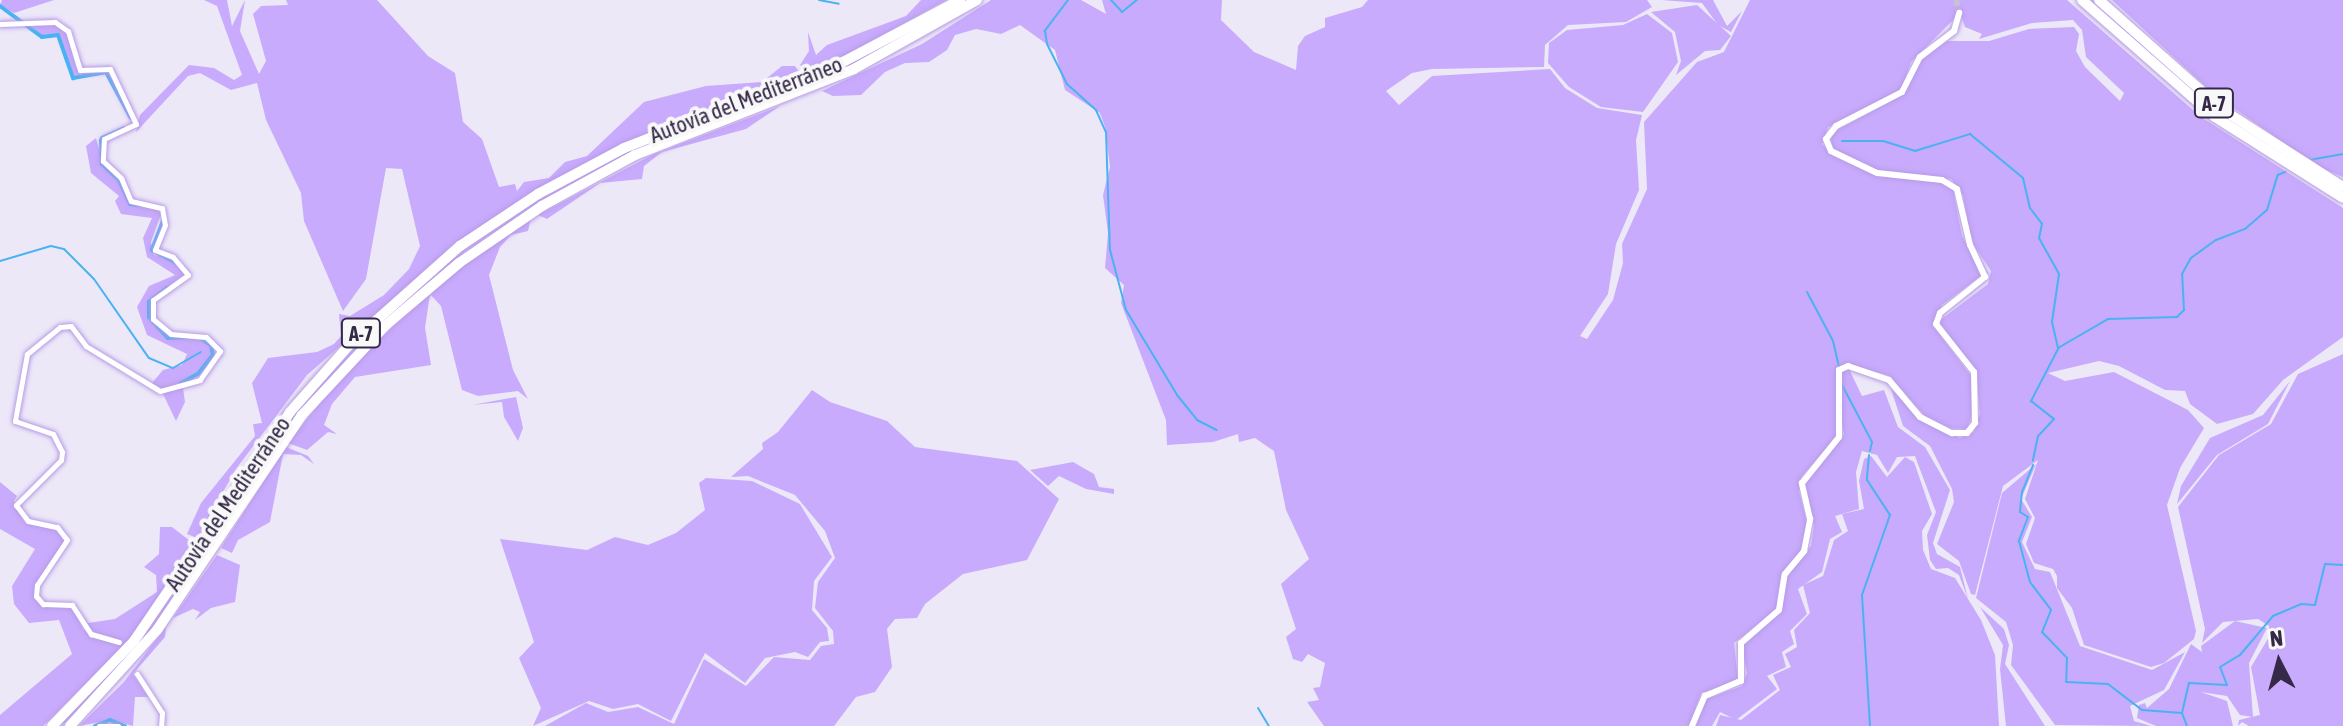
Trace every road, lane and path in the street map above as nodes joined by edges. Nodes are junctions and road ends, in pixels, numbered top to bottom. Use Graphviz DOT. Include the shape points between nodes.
graph roads {
  1 [pos="960,0"];
  2 [pos="977,0"];
  3 [pos="2082,0"];
  4 [pos="2099,0"];
  5 [pos="1959,13"];
  6 [pos="0,24"];
  7 [pos="2343,187"];
  8 [pos="2343,198"];
  9 [pos="119,642"];
  10 [pos="137,674"];
  11 [pos="52,726"];
  12 [pos="70,726"];
  13 [pos="99,726"];
  14 [pos="118,726"];
  15 [pos="161,726"];
  16 [pos="1692,726"];
  1 -- 11 [label="highway, Autovía del Mediterráneo / A-7" via="841,63 624,148 538,194 460,246 351,343 290,412 134,641"];
  2 -- 12 [label="highway, Autovía del Mediterráneo / A-7" via="854,69 635,155 542,206 442,277 360,350 302,415 150,639"];
  3 -- 8 [label="highway, A-7" via="2215,117"];
  4 -- 7 [label="highway, A-7" via="2223,110"];
  5 -- 16 [label="street" via="1954,31 1920,57 1902,92 1836,126 1826,139 1831,151 1877,173 1942,180 1957,189 1970,245 1985,277 1940,313 1936,324 1974,372 1975,423 1967,433 1952,433 1920,417 1889,380 1848,366 1839,370 1839,437 1802,483 1810,519 1804,551 1785,574 1779,610 1741,643 1741,681 1705,696"];
  6 -- 9 [label="street" via="55,22 68,31 80,70 110,69 136,124 104,139 103,161 121,178 131,201 162,208 165,225 155,250 173,257 188,275 153,300 153,319 171,334 206,337 220,351 200,380 160,391 86,346 71,326 60,327 27,354 15,421 53,434 62,452 61,460 16,505 28,521 57,527 67,540 37,585 36,596 43,604 72,605 91,634"];
  10 -- 15 [label="street" via="162,713"];
  13 -- 14 [label="street"];
}
